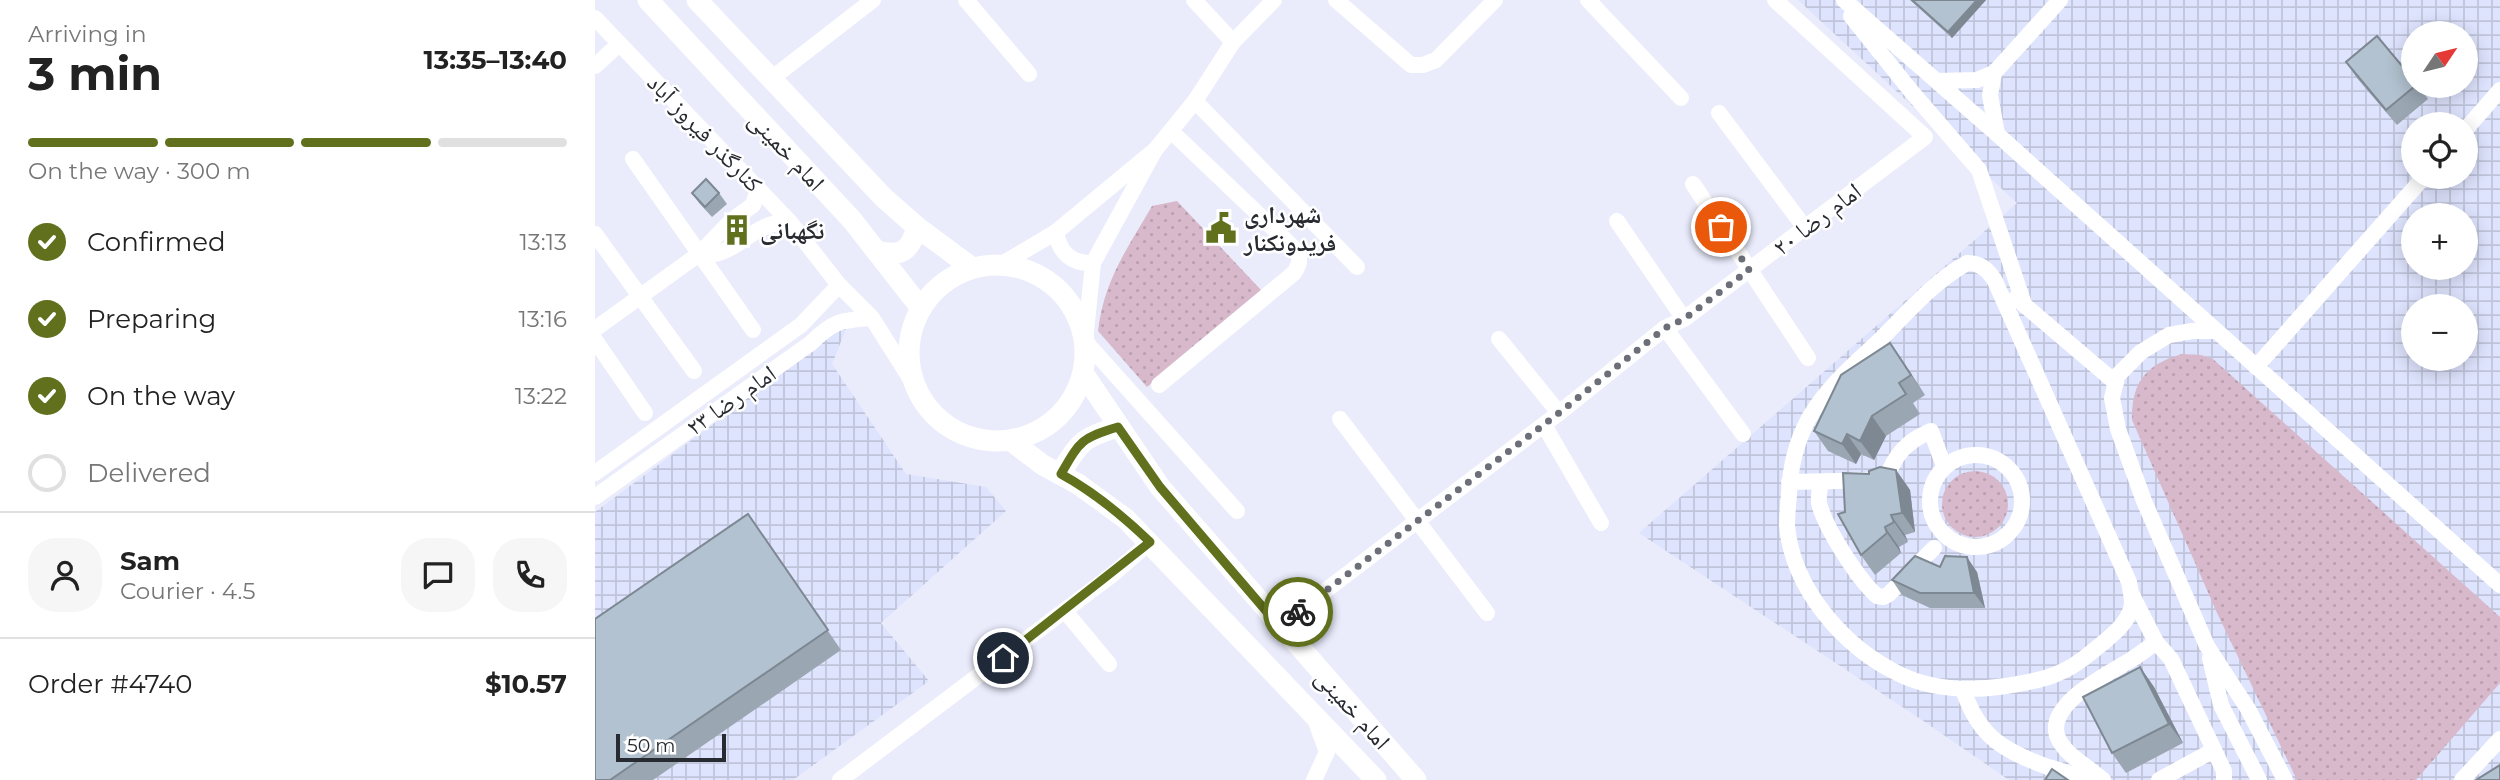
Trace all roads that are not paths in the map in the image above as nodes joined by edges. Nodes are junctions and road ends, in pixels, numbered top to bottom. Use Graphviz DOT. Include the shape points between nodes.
graph roads {
  1 [pos="647,0"];
  2 [pos="697,0"];
  3 [pos="873,0"];
  4 [pos="966,0"];
  5 [pos="1193,0"];
  6 [pos="1274,0"];
  7 [pos="1336,0"];
  8 [pos="1495,0"];
  9 [pos="1588,0"];
  10 [pos="1775,0"];
  11 [pos="1839,0"];
  12 [pos="1844,0"];
  13 [pos="2060,0"];
  14 [pos="595,18"];
  15 [pos="1233,42"];
  16 [pos="619,44"];
  17 [pos="595,66"];
  18 [pos="1994,73"];
  19 [pos="1029,74"];
  20 [pos="771,79"];
  21 [pos="1937,81"];
  22 [pos="2500,90"];
  23 [pos="1681,98"];
  24 [pos="1195,101"];
  25 [pos="1719,113"];
  26 [pos="2478,115"];
  27 [pos="1172,132"];
  28 [pos="1997,134"];
  29 [pos="1156,150"];
  30 [pos="633,159"];
  31 [pos="1693,184"];
  32 [pos="758,189"];
  33 [pos="2413,189"];
  34 [pos="789,221"];
  35 [pos="1617,221"];
  36 [pos="917,227"];
  37 [pos="1805,228"];
  38 [pos="1056,232"];
  39 [pos="595,234"];
  40 [pos="876,251"];
  41 [pos="699,254"];
  42 [pos="1093,262"];
  43 [pos="1002,264"];
  44 [pos="971,267"];
  45 [pos="1357,267"];
  46 [pos="1749,270"];
  47 [pos="1995,281"];
  48 [pos="839,285"];
  49 [pos="640,296"];
  50 [pos="920,307"];
  51 [pos="2030,310"];
  52 [pos="872,318"];
  53 [pos="1684,319"];
  54 [pos="1665,328"];
  55 [pos="595,329"];
  56 [pos="753,330"];
  57 [pos="2018,330"];
  58 [pos="2214,331"];
  59 [pos="1499,339"];
  60 [pos="595,340"];
  61 [pos="1085,341"];
  62 [pos="1808,358"];
  63 [pos="2256,367"];
  64 [pos="694,371"];
  65 [pos="1083,373"];
  66 [pos="913,383"];
  67 [pos="2116,383"];
  68 [pos="1159,385"];
  69 [pos="1559,413"];
  70 [pos="645,414"];
  71 [pos="1340,419"];
  72 [pos="1544,425"];
  73 [pos="1118,427"];
  74 [pos="1742,434"];
  75 [pos="1010,440"];
  76 [pos="1944,466"];
  77 [pos="595,473"];
  78 [pos="1061,474"];
  79 [pos="1789,482"];
  80 [pos="1821,482"];
  81 [pos="595,497"];
  82 [pos="1237,511"];
  83 [pos="1417,520"];
  84 [pos="1601,523"];
  85 [pos="1150,542"];
  86 [pos="1934,548"];
  87 [pos="2500,585"];
  88 [pos="2130,593"];
  89 [pos="1065,611"];
  90 [pos="1487,613"];
  91 [pos="1279,626"];
  92 [pos="2157,642"];
  93 [pos="2207,646"];
  94 [pos="1109,664"];
  95 [pos="1963,689"];
  96 [pos="1311,710"];
  97 [pos="2500,740"];
  98 [pos="2214,750"];
  99 [pos="840,780"];
  100 [pos="1314,780"];
  101 [pos="1376,780"];
  102 [pos="1416,780"];
  103 [pos="2084,780"];
  104 [pos="2103,780"];
  105 [pos="2159,780"];
  106 [pos="2224,780"];
  107 [pos="2259,780"];
  108 [pos="2285,780"];
  109 [pos="2462,780"];
  1 -- 40 [label="main road, امام خمینی"];
  2 -- 20 [label="main road, امام خمینی"];
  3 -- 20 [label="street"];
  4 -- 19 [label="street"];
  5 -- 15 [label="street"];
  6 -- 15 [label="street"];
  7 -- 8 [label="street" via="1411,65 1436,60"];
  9 -- 23 [label="street"];
  10 -- 37 [label="street, امام رضا ۲۰" via="1925,137"];
  11 -- 51 [label="street" via="1979,170"];
  12 -- 21 [label="street"];
  13 -- 18 [label="street"];
  14 -- 16 [label="street, کنارگذر فیروز آباد"];
  15 -- 24 [label="street"];
  16 -- 17 [label="street"];
  16 -- 32 [label="street, کنارگذر فیروز آباد"];
  18 -- 21 [label="street" via="1977,80"];
  18 -- 28 [label="street" via="1990,95"];
  20 -- 36 [label="main road, امام خمینی"];
  21 -- 28 [label="street"];
  22 -- 26 [label="street"];
  24 -- 27 [label="street"];
  24 -- 45 [label="street"];
  25 -- 37 [label="street"];
  27 -- 29 [label="street"];
  27 -- 68 [label="street" via="1300,257 1294,273"];
  28 -- 58 [label="street"];
  29 -- 38 [label="street"];
  29 -- 42 [label="street"];
  30 -- 41 [label="street"];
  31 -- 46 [label="street"];
  32 -- 34 [label="street, کنارگذر فیروز آباد"];
  32 -- 41 [label="street" via="753,205"];
  33 -- 63 [label="street"];
  34 -- 41 [label="street" via="766,226 711,256"];
  34 -- 48 [label="street, کنارگذر فیروز آباد"];
  35 -- 53 [label="street"];
  36 -- 40 [label="main road" via="902,253"];
  36 -- 44 [label="main road, امام خمینی"];
  37 -- 46 [label="street, امام رضا ۲۰"];
  38 -- 42 [label="street" via="1067,257"];
  38 -- 43 [label="street"];
  39 -- 49 [label="street"];
  40 -- 50 [label="main road, امام خمینی"];
  41 -- 49 [label="street"];
  41 -- 56 [label="street"];
  42 -- 61 [label="street"];
  43 -- 44 [label="main road"];
  43 -- 61 [label="main road" via="1032,271 1057,288 1075,312"];
  44 -- 50 [label="main road" via="942,283"];
  46 -- 53 [label="street, امام رضا ۲۰"];
  46 -- 62 [label="street"];
  47 -- 51 [label="street"];
  47 -- 57 [label="street"];
  47 -- 79 [label="street" via="1977,263 1957,269 1841,377 1809,419"];
  48 -- 52 [label="street, کنارگذر فیروز آباد"];
  48 -- 77 [label="street, امام رضا ۲۳" via="801,325"];
  49 -- 55 [label="street"];
  49 -- 64 [label="street"];
  50 -- 66 [label="main road" via="910,331"];
  51 -- 57 [label="street"];
  51 -- 67 [label="street"];
  52 -- 66 [label="street, کنارگذر فیروز آباد"];
  52 -- 81 [label="street, امام رضا ۲۳" via="841,320 826,328"];
  53 -- 54 [label="street, امام رضا ۲۰"];
  54 -- 69 [label="street, امام رضا ۲۰"];
  54 -- 74 [label="street"];
  57 -- 88 [label="street"];
  58 -- 63 [label="street"];
  58 -- 67 [label="street" via="2169,335 2141,352 2117,376"];
  59 -- 69 [label="street"];
  60 -- 70 [label="street"];
  61 -- 65 [label="main road"];
  61 -- 82 [label="street"];
  63 -- 87 [label="street"];
  65 -- 73 [label="main road, امام خمینی"];
  65 -- 75 [label="main road" via="1064,411 1040,430"];
  66 -- 75 [label="main road" via="929,409 952,429 980,440"];
  67 -- 93 [label="street" via="2112,398 2117,429"];
  69 -- 72 [label="street, امام رضا ۲۰"];
  71 -- 83 [label="street"];
  72 -- 83 [label="street, امام رضا ۲۰"];
  72 -- 84 [label="street"];
  73 -- 78 [label="main road" via="1078,444"];
  73 -- 91 [label="main road, امام خمینی" via="1160,487"];
  75 -- 78 [label="main road, امام خمینی"];
  76 -- 76 [label="street" via="1930,495 1936,525 1958,544 1987,546 2001,541 2021,512 2022,490 2015,475 1990,456 1958,457"];
  76 -- 80 [label="street" via="1931,431 1900,450 1886,480"];
  78 -- 85 [label="main road, امام خمینی" via="1126,519"];
  79 -- 80 [label="street"];
  79 -- 95 [label="street" via="1787,526 1793,556 1823,612 1846,638 1899,674"];
  80 -- 86 [label="street" via="1819,501 1826,522 1877,596 1889,594"];
  83 -- 90 [label="street"];
  83 -- 91 [label="street, امام رضا ۲۰"];
  85 -- 89 [label="street"];
  85 -- 96 [label="main road, امام خمینی"];
  88 -- 92 [label="street"];
  88 -- 95 [label="street" via="2132,604 2126,619 2063,673 2034,682"];
  89 -- 94 [label="street"];
  89 -- 99 [label="street"];
  91 -- 102 [label="main road, امام خمینی"];
  92 -- 98 [label="street" via="2171,659"];
  92 -- 104 [label="street" via="2087,687 2060,713 2058,739"];
  93 -- 107 [label="street" via="2221,705"];
  93 -- 108 [label="street" via="2248,709"];
  95 -- 103 [label="street" via="1977,724 1994,741 2024,758"];
  96 -- 100 [label="street" via="1327,752"];
  96 -- 101 [label="main road, امام خمینی"];
  97 -- 109 [label="street"];
  98 -- 105 [label="street"];
  98 -- 106 [label="street"];
}
